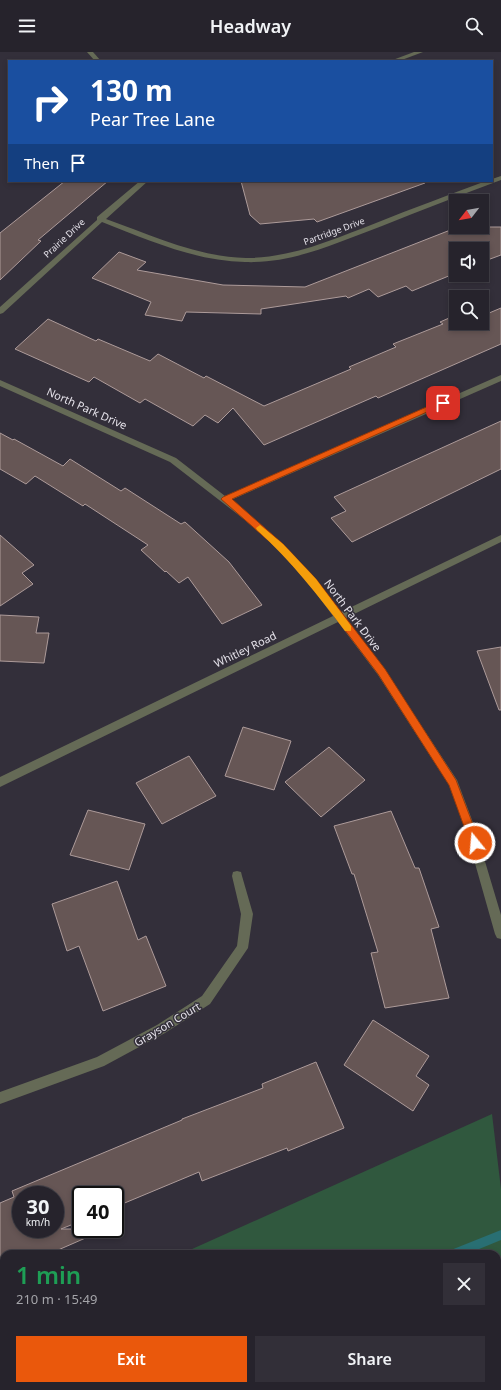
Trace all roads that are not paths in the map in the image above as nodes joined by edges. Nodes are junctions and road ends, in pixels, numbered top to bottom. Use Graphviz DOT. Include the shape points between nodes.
graph roads {
  1 [pos="90,52"];
  2 [pos="420,52"];
  3 [pos="97,60"];
  4 [pos="396,60"];
  5 [pos="143,182"];
  6 [pos="491,182"];
  7 [pos="100,219"];
  8 [pos="0,311"];
  9 [pos="501,378"];
  10 [pos="0,382"];
  11 [pos="226,499"];
  12 [pos="501,538"];
  13 [pos="339,617"];
  14 [pos="0,782"];
  15 [pos="237,876"];
  16 [pos="501,934"];
  17 [pos="0,1098"];
  1 -- 3 [label="street"];
  2 -- 4 [label="street"];
  5 -- 7 [label="street, Prairie Drive"];
  6 -- 7 [label="street, Partridge Drive" via="308,252 268,259 245,260 204,255"];
  7 -- 8 [label="street, Prairie Drive"];
  9 -- 11 [label="street"];
  10 -- 11 [label="street, North Park Drive" via="173,460"];
  11 -- 13 [label="street, North Park Drive" via="280,546 313,582"];
  12 -- 13 [label="street, Whitley Road"];
  13 -- 14 [label="street, Whitley Road"];
  13 -- 16 [label="street, North Park Drive" via="381,672 453,783 470,828"];
  15 -- 17 [label="street, Grayson Court" via="248,914 242,948 206,1000 161,1029 100,1062"];
}
